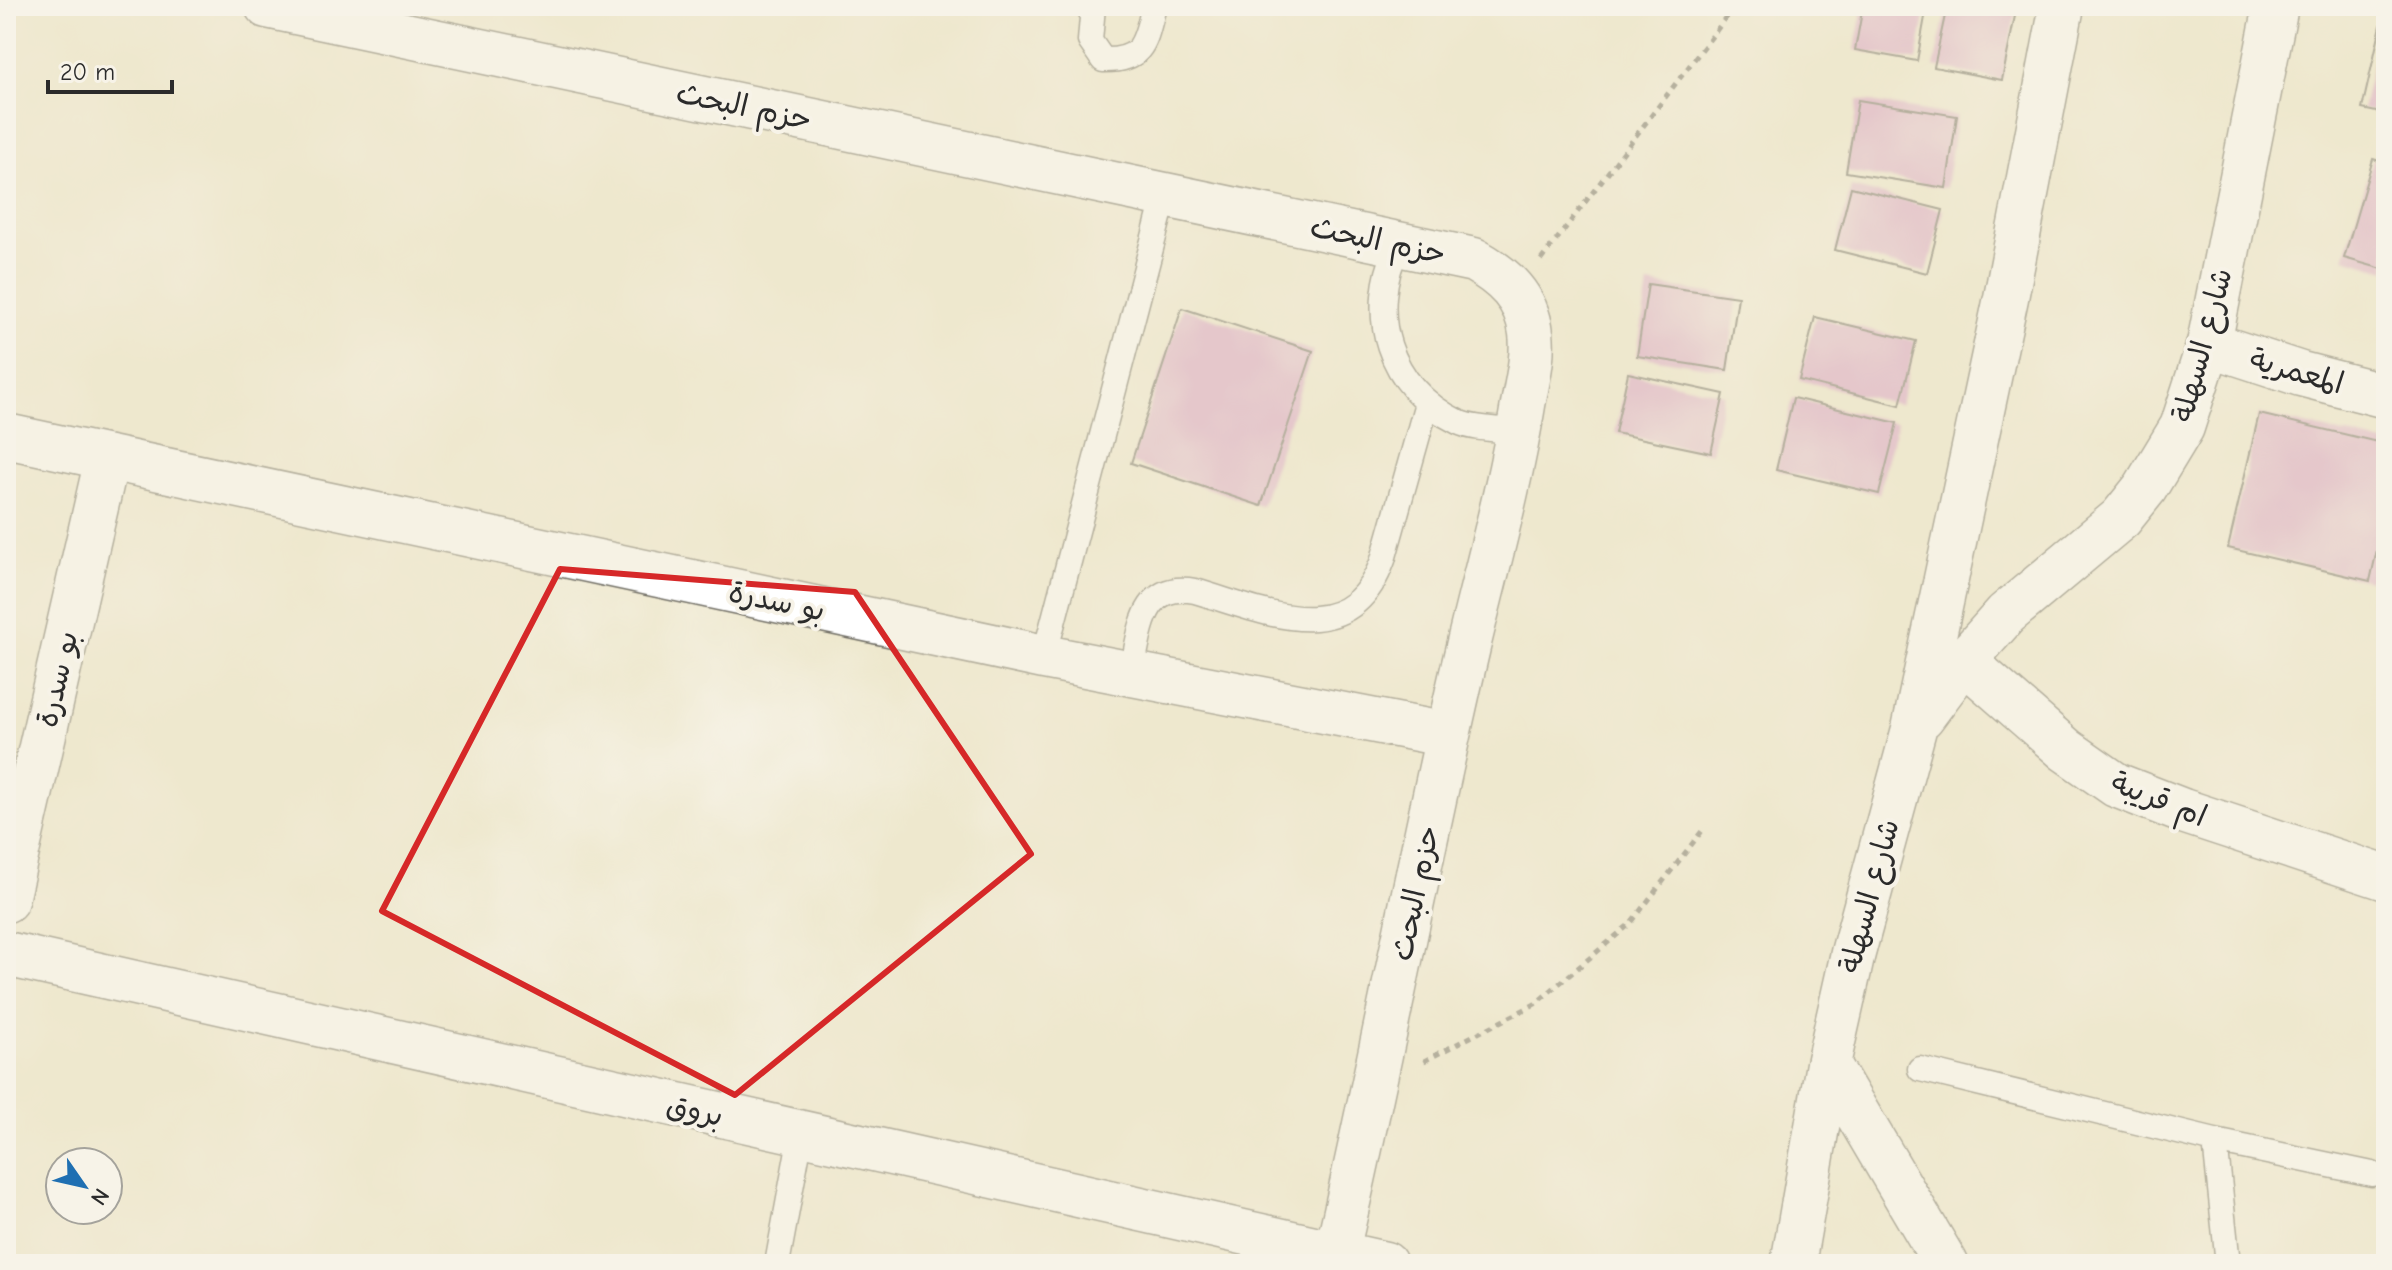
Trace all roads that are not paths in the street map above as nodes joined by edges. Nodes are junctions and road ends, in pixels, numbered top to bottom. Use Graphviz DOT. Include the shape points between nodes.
graph roads {
  1 [pos="267,6"];
  2 [pos="1093,6"];
  3 [pos="1154,6"];
  4 [pos="2062,6"];
  5 [pos="2276,6"];
  6 [pos="1165,195"];
  7 [pos="1399,244"];
  8 [pos="2209,344"];
  9 [pos="2386,396"];
  10 [pos="1427,403"];
  11 [pos="1519,431"];
  12 [pos="6,436"];
  13 [pos="107,459"];
  14 [pos="1044,657"];
  15 [pos="1964,661"];
  16 [pos="1131,674"];
  17 [pos="1914,729"];
  18 [pos="1448,735"];
  19 [pos="2386,878"];
  20 [pos="6,900"];
  21 [pos="6,954"];
  22 [pos="1828,1064"];
  23 [pos="1920,1069"];
  24 [pos="801,1134"];
  25 [pos="2215,1141"];
  26 [pos="2372,1174"];
  27 [pos="1337,1251"];
  28 [pos="777,1264"];
  29 [pos="1385,1264"];
  30 [pos="1793,1264"];
  31 [pos="1946,1264"];
  32 [pos="2228,1264"];
  1 -- 6 [label="street, حزم البحث"];
  2 -- 3 [label="lane" via="1090,41 1103,60 1125,59 1141,48"];
  4 -- 17 [label="street, شارع السهلة"];
  5 -- 8 [label="street, شارع السهلة"];
  6 -- 7 [label="street, حزم البحث"];
  6 -- 14 [label="lane"];
  7 -- 10 [label="lane" via="1387,269 1382,305 1387,342 1402,375"];
  7 -- 11 [label="street, حزم البحث" via="1474,260 1516,293 1531,333"];
  8 -- 9 [label="street, المعمرية"];
  8 -- 15 [label="street, شارع السهلة" via="2182,427 2145,488 2121,518 2006,614"];
  10 -- 11 [label="lane" via="1460,424"];
  10 -- 16 [label="lane" via="1383,560 1375,582 1360,600 1320,620 1298,620 1195,591 1167,591 1147,609"];
  11 -- 18 [label="street, حزم البحث"];
  12 -- 13 [label="street, بو سدرة"];
  13 -- 14 [label="street, بو سدرة"];
  13 -- 20 [label="street, بو سدرة"];
  14 -- 16 [label="street, بو سدرة"];
  15 -- 17 [label="street, شارع السهلة"];
  15 -- 19 [label="street, ام قريبة" via="2066,750 2116,785"];
  16 -- 18 [label="street, بو سدرة"];
  17 -- 22 [label="street, شارع السهلة"];
  18 -- 27 [label="street, حزم البحث"];
  21 -- 24 [label="street, بروق"];
  22 -- 30 [label="street, شارع السهلة"];
  22 -- 31 [label="street"];
  23 -- 25 [label="lane"];
  24 -- 27 [label="street, بروق"];
  24 -- 28 [label="lane"];
  25 -- 26 [label="lane"];
  25 -- 32 [label="lane"];
  27 -- 29 [label="street, بروق"];
}
